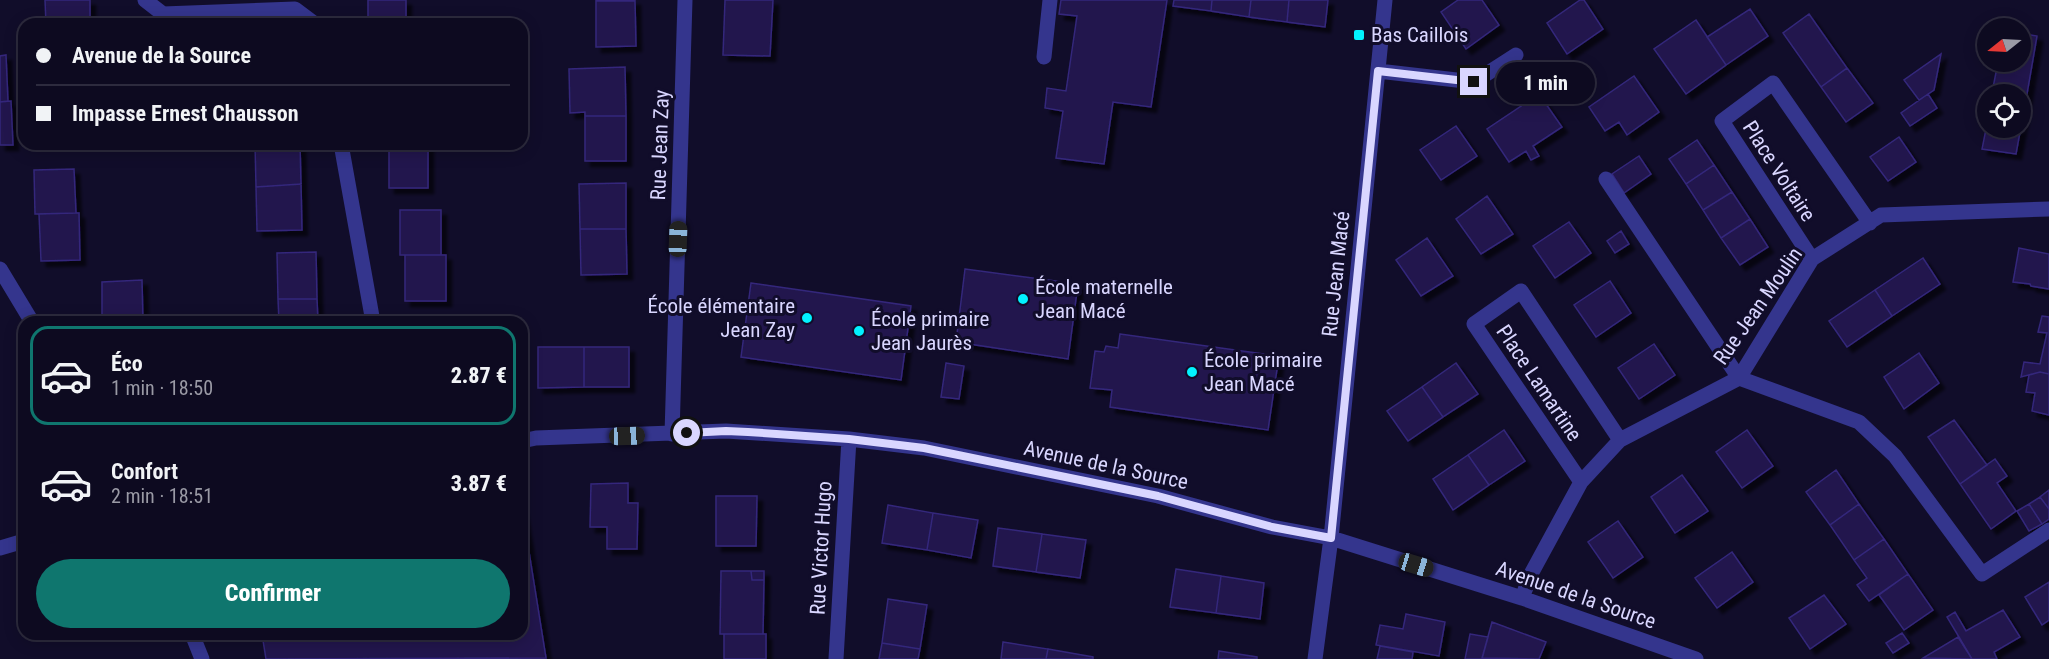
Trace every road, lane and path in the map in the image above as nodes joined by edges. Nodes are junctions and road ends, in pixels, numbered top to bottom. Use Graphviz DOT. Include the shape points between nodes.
graph roads {
  1 [pos="145,0"];
  2 [pos="685,0"];
  3 [pos="1050,0"];
  4 [pos="1385,0"];
  5 [pos="307,18"];
  6 [pos="1516,55"];
  7 [pos="1044,57"];
  8 [pos="1378,71"];
  9 [pos="342,150"];
  10 [pos="1606,179"];
  11 [pos="2049,209"];
  12 [pos="1869,223"];
  13 [pos="1812,259"];
  14 [pos="0,269"];
  15 [pos="28,316"];
  16 [pos="372,316"];
  17 [pos="1739,378"];
  18 [pos="672,434"];
  19 [pos="849,439"];
  20 [pos="528,440"];
  21 [pos="1620,440"];
  22 [pos="1581,482"];
  23 [pos="2049,530"];
  24 [pos="1331,538"];
  25 [pos="18,543"];
  26 [pos="0,548"];
  27 [pos="1522,597"];
  28 [pos="194,640"];
  29 [pos="202,659"];
  30 [pos="836,659"];
  31 [pos="1315,659"];
  32 [pos="1696,659"];
  1 -- 5 [label="street" via="163,14 295,9"];
  2 -- 18 [label="street, Rue Jean Zay"];
  3 -- 7 [label="street"];
  4 -- 8 [label="street, Rue Jean Macé"];
  6 -- 8 [label="street" via="1474,82"];
  8 -- 24 [label="street, Rue Jean Macé"];
  9 -- 16 [label="street"];
  10 -- 17 [label="street"];
  11 -- 12 [label="street, Rue Jean Moulin" via="1881,215"];
  12 -- 13 [label="street, Rue Jean Moulin"];
  12 -- 13 [label="street, Place Voltaire" via="1773,82 1722,121"];
  13 -- 17 [label="street, Rue Jean Moulin"];
  14 -- 15 [label="street"];
  17 -- 21 [label="street, Rue Jean Moulin"];
  17 -- 23 [label="street" via="1859,422 1895,456 1982,574"];
  18 -- 19 [label="street, Avenue de la Source" via="726,431"];
  18 -- 20 [label="street, Avenue de la Source"];
  19 -- 24 [label="street, Avenue de la Source" via="924,448 1158,496 1272,527"];
  19 -- 30 [label="street, Rue Victor Hugo"];
  21 -- 22 [label="street, Rue Jean Moulin"];
  21 -- 22 [label="street, Place Lamartine" via="1521,291 1474,324"];
  22 -- 27 [label="street, Rue Jean Moulin" via="1530,574"];
  24 -- 27 [label="street, Avenue de la Source"];
  24 -- 31 [label="street, Rue Jean Macé"];
  25 -- 26 [label="street"];
  27 -- 32 [label="street, Avenue de la Source"];
  28 -- 29 [label="street"];
}
